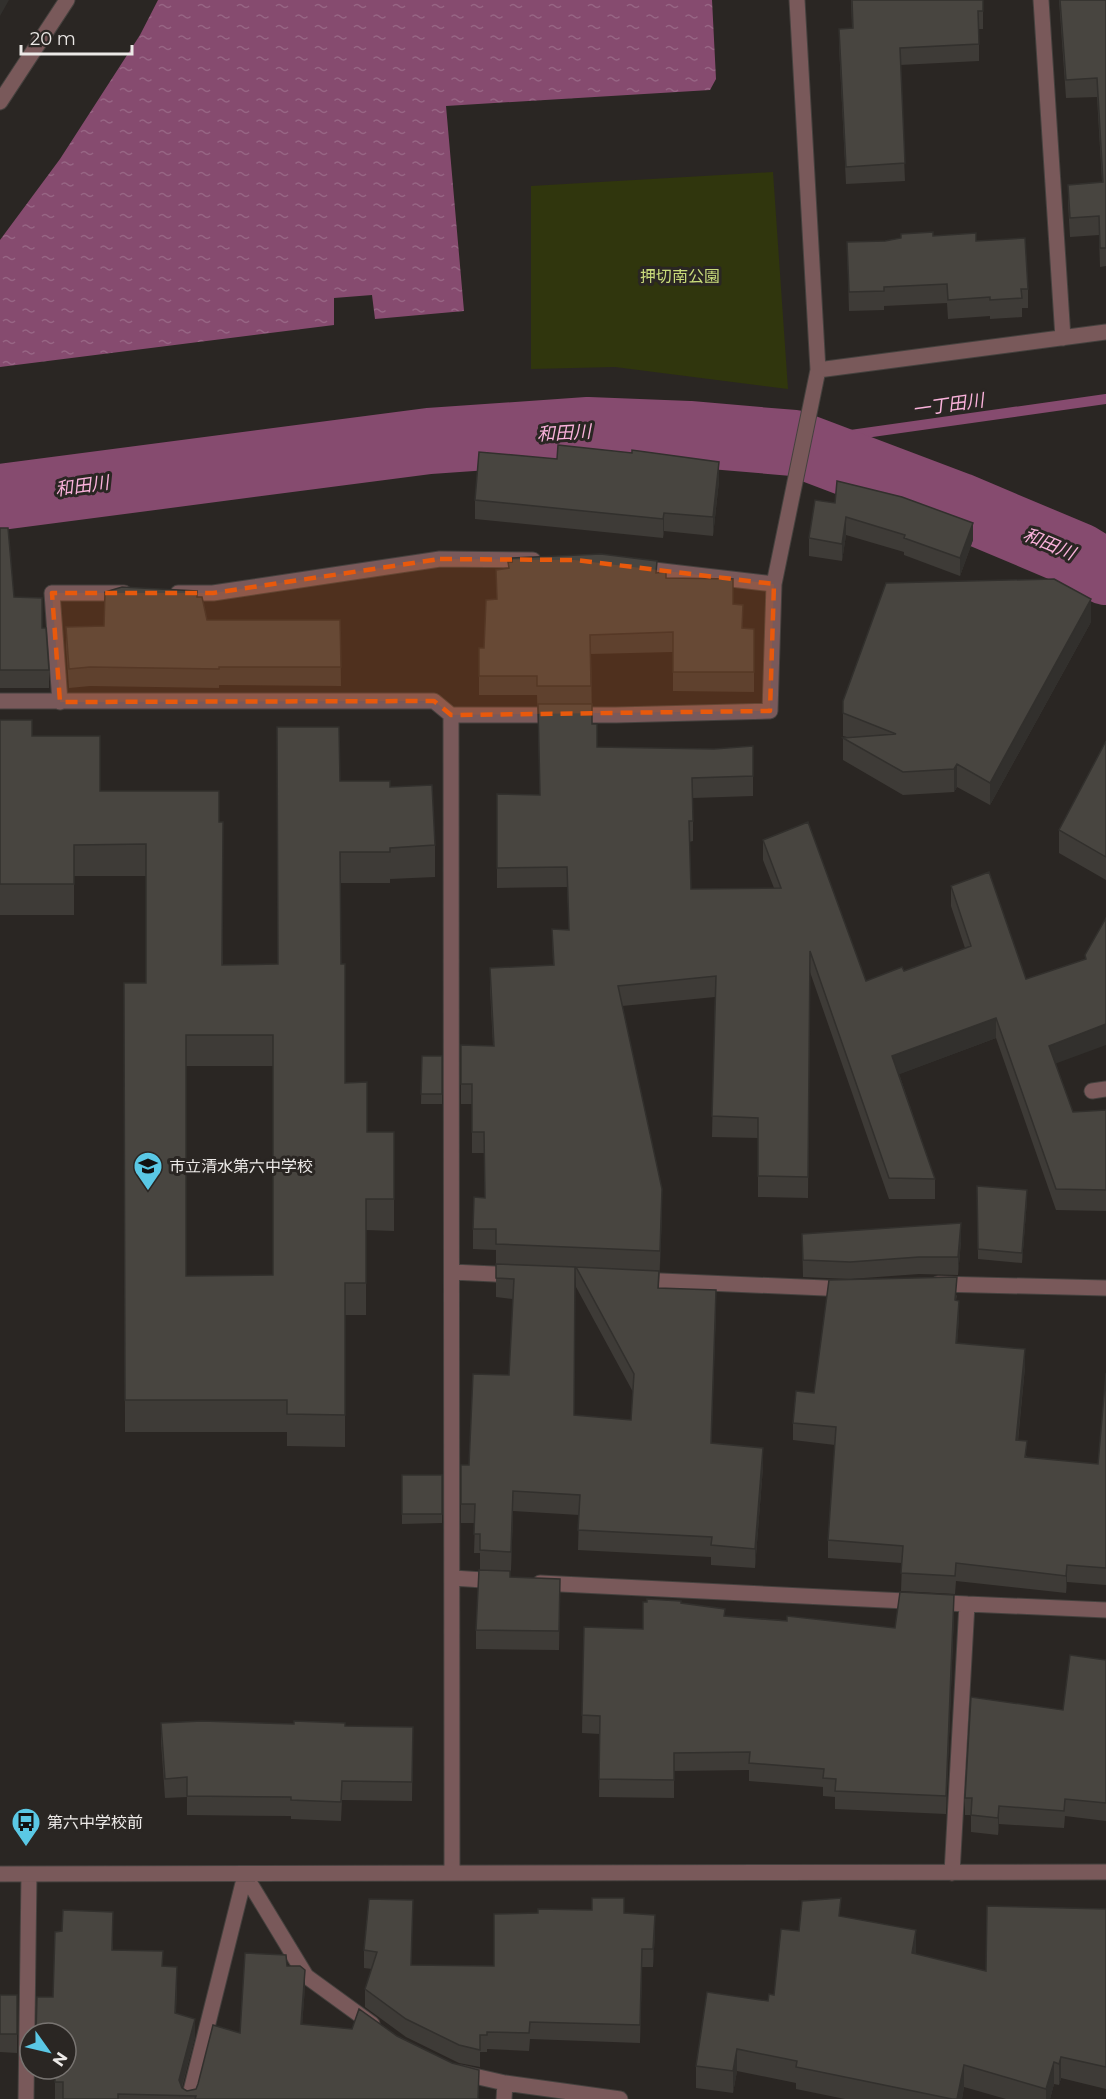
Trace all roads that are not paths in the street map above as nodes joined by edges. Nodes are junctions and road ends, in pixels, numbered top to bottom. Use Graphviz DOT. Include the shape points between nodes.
graph roads {
  1 [pos="67,0"];
  2 [pos="797,0"];
  3 [pos="1041,0"];
  4 [pos="0,102"];
  5 [pos="1106,332"];
  6 [pos="1063,338"];
  7 [pos="818,370"];
  8 [pos="553,560"];
  9 [pos="622,566"];
  10 [pos="774,584"];
  11 [pos="144,593"];
  12 [pos="167,593"];
  13 [pos="0,701"];
  14 [pos="60,702"];
  15 [pos="451,715"];
  16 [pos="452,1272"];
  17 [pos="534,1275"];
  18 [pos="628,1279"];
  19 [pos="920,1284"];
  20 [pos="862,1288"];
  21 [pos="1106,1288"];
  22 [pos="453,1578"];
  23 [pos="967,1604"];
  24 [pos="1106,1611"];
  25 [pos="452,1871"];
  26 [pos="1106,1872"];
  27 [pos="0,1874"];
  28 [pos="29,1874"];
  29 [pos="952,1874"];
  30 [pos="245,1875"];
  31 [pos="382,2031"];
  32 [pos="446,2068"];
  33 [pos="504,2091"];
  34 [pos="26,2099"];
  35 [pos="189,2099"];
  36 [pos="620,2099"];
  1 -- 4 [label="street"];
  2 -- 7 [label="street"];
  3 -- 6 [label="street"];
  5 -- 6 [label="street"];
  6 -- 7 [label="street"];
  7 -- 10 [label="street"];
  8 -- 12 [label="street" via="440,559 213,593"];
  9 -- 10 [label="street"];
  10 -- 15 [label="street" via="770,711"];
  11 -- 14 [label="street" via="52,593"];
  13 -- 14 [label="street"];
  14 -- 15 [label="street" via="434,701"];
  15 -- 16 [label="street"];
  16 -- 17 [label="street"];
  16 -- 22 [label="street"];
  18 -- 20 [label="street"];
  19 -- 21 [label="street"];
  22 -- 23 [label="street"];
  22 -- 25 [label="street"];
  23 -- 24 [label="street"];
  23 -- 29 [label="street"];
  25 -- 29 [label="street"];
  25 -- 30 [label="street"];
  26 -- 29 [label="street"];
  27 -- 28 [label="street"];
  28 -- 30 [label="street"];
  28 -- 34 [label="street"];
  30 -- 31 [label="street" via="306,1976"];
  30 -- 35 [label="street"];
  32 -- 33 [label="street"];
  33 -- 36 [label="street"];
}
